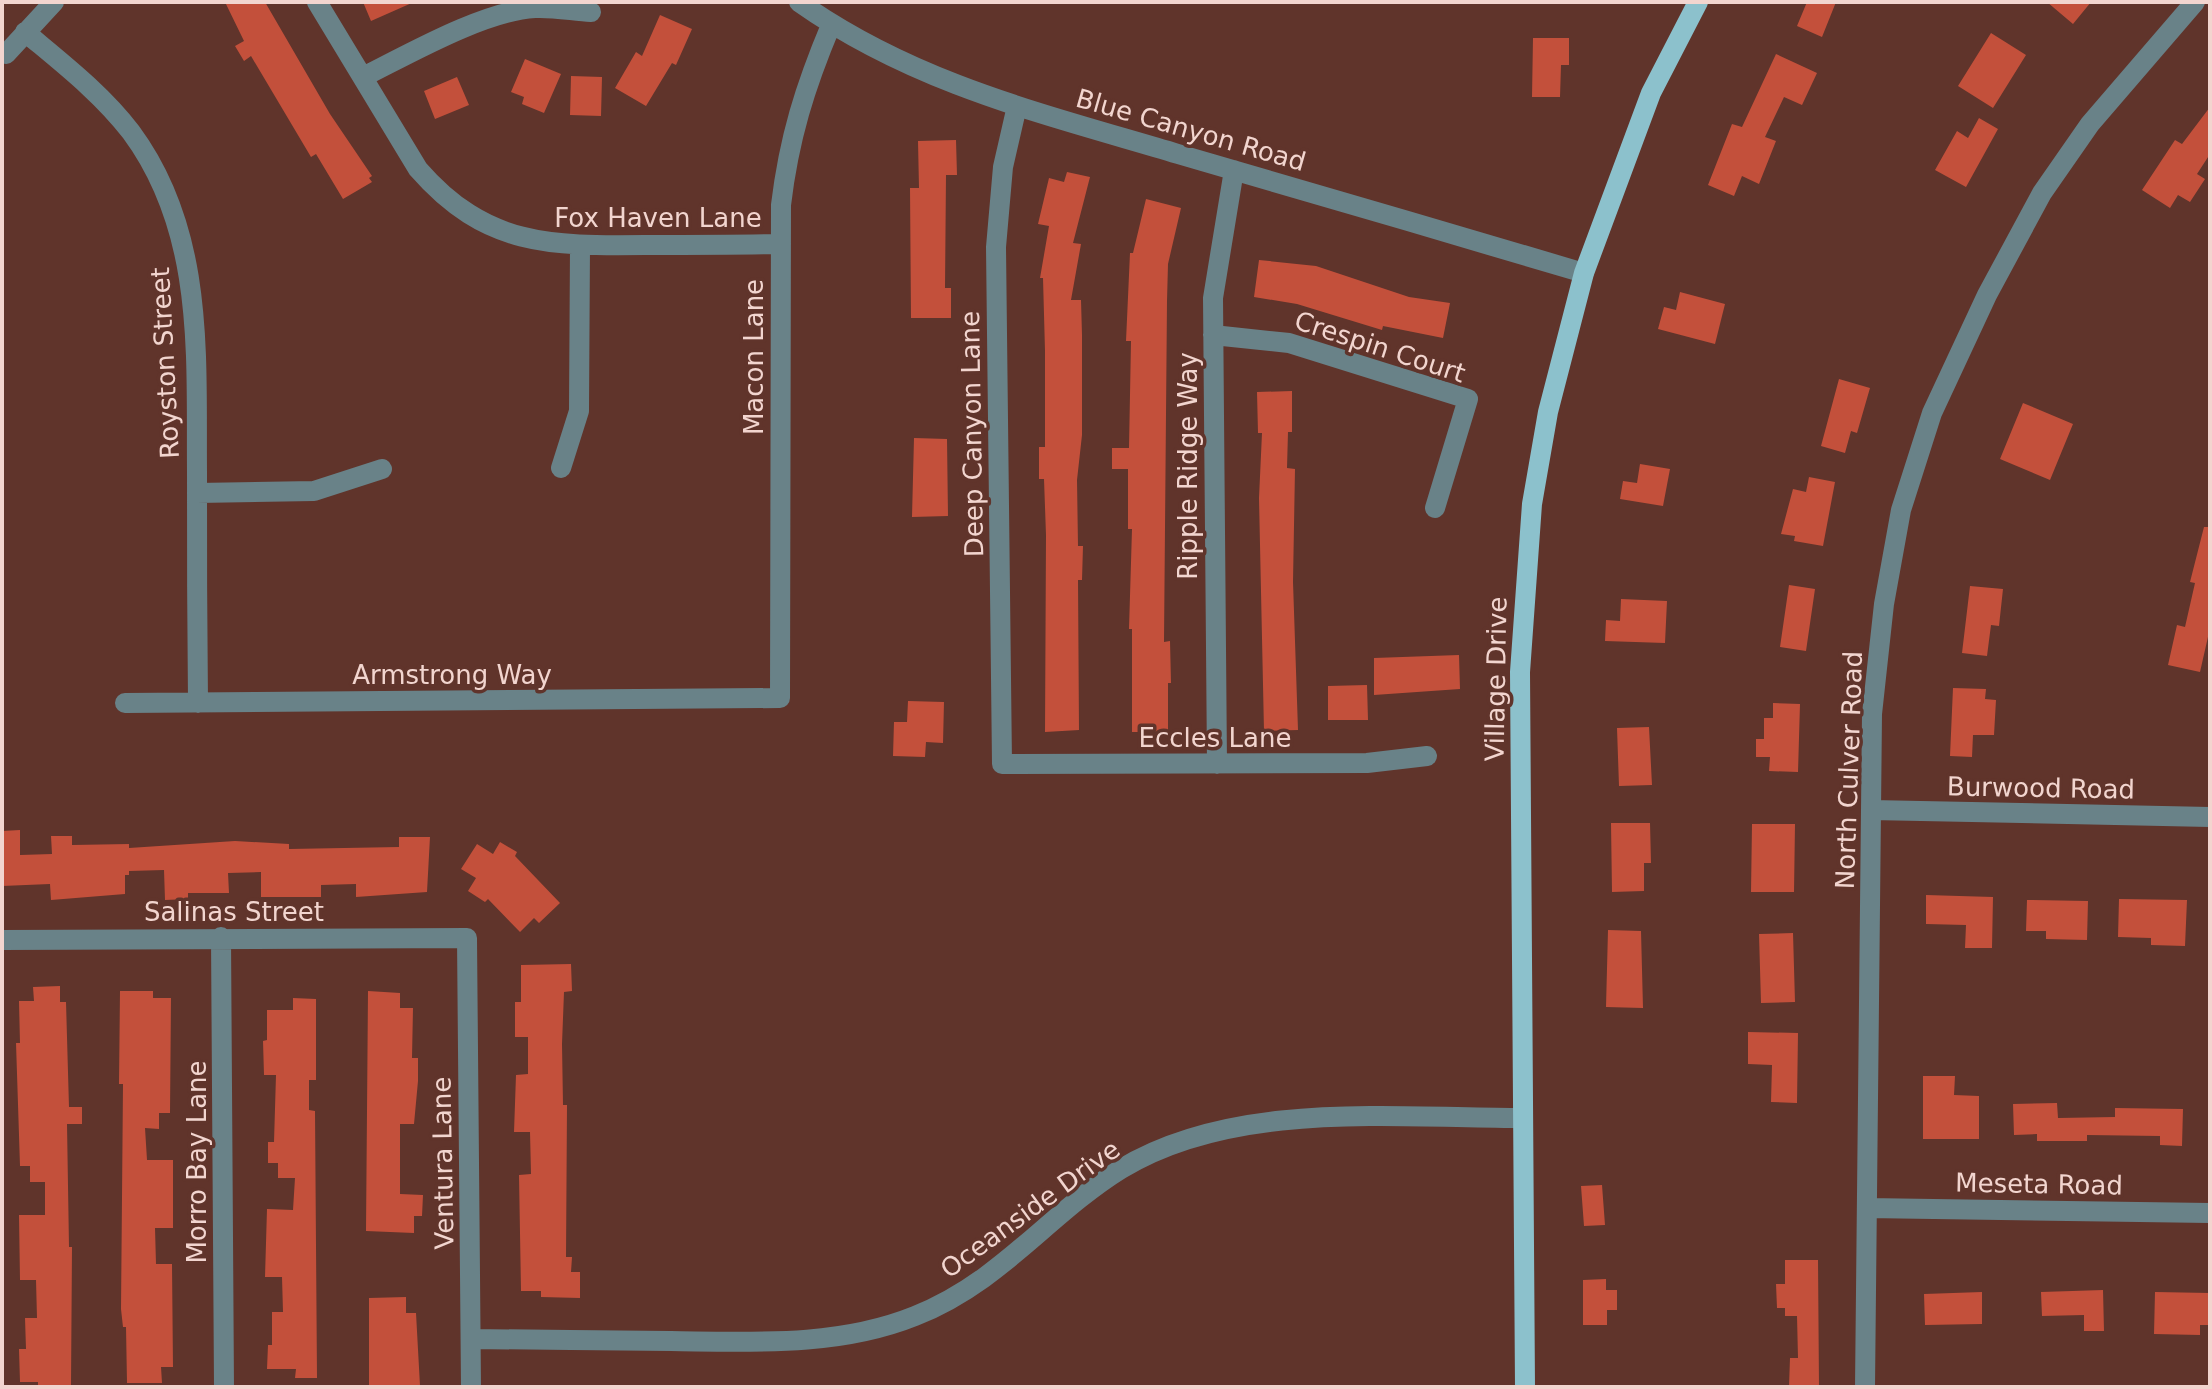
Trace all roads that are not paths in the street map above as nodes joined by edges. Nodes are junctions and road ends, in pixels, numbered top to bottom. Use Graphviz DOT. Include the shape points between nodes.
graph roads {
  1 [pos="54,2"];
  2 [pos="317,2"];
  3 [pos="799,2"];
  4 [pos="1698,2"];
  5 [pos="2195,2"];
  6 [pos="591,12"];
  7 [pos="831,25"];
  8 [pos="25,32"];
  9 [pos="6,54"];
  10 [pos="363,77"];
  11 [pos="1017,106"];
  12 [pos="1234,170"];
  13 [pos="781,244"];
  14 [pos="580,246"];
  15 [pos="1584,273"];
  16 [pos="1213,335"];
  17 [pos="561,468"];
  18 [pos="382,469"];
  19 [pos="197,493"];
  20 [pos="1435,508"];
  21 [pos="780,698"];
  22 [pos="125,703"];
  23 [pos="198,703"];
  24 [pos="1427,756"];
  25 [pos="1002,764"];
  26 [pos="1217,764"];
  27 [pos="1871,810"];
  28 [pos="2210,817"];
  29 [pos="221,937"];
  30 [pos="467,938"];
  31 [pos="2,940"];
  32 [pos="1523,1118"];
  33 [pos="1867,1208"];
  34 [pos="2210,1213"];
  35 [pos="471,1339"];
  36 [pos="224,1387"];
  37 [pos="471,1387"];
  38 [pos="1525,1387"];
  39 [pos="1865,1387"];
  1 -- 8 [label="street"];
  2 -- 10 [label="street, Fox Haven Lane"];
  3 -- 7 [label="street, Blue Canyon Road"];
  4 -- 15 [label="main road, Village Drive" via="1651,93"];
  5 -- 27 [label="street, North Culver Road" via="2109,100 2042,193 1932,413 1901,510 1884,604 1872,714"];
  6 -- 10 [label="street" via="535,8 511,13"];
  7 -- 11 [label="street, Blue Canyon Road" via="922,74"];
  7 -- 13 [label="street, Macon Lane" via="802,94 788,146"];
  8 -- 9 [label="street"];
  8 -- 19 [label="street, Royston Street" via="101,98 131,133 172,211 194,295"];
  10 -- 14 [label="street, Fox Haven Lane" via="439,194 520,238"];
  11 -- 12 [label="street, Blue Canyon Road"];
  11 -- 25 [label="street, Deep Canyon Lane" via="1003,167 996,247"];
  12 -- 15 [label="street, Blue Canyon Road"];
  12 -- 16 [label="street, Ripple Ridge Way" via="1218,255"];
  13 -- 14 [label="street, Fox Haven Lane"];
  13 -- 21 [label="street, Macon Lane"];
  14 -- 17 [label="street" via="579,411"];
  15 -- 32 [label="main road, Village Drive" via="1548,412 1524,581"];
  16 -- 20 [label="street, Crespin Court" via="1289,343 1468,399"];
  16 -- 26 [label="street, Ripple Ridge Way"];
  18 -- 19 [label="street" via="314,491"];
  19 -- 23 [label="street, Royston Street"];
  21 -- 23 [label="street, Armstrong Way"];
  22 -- 23 [label="street, Armstrong Way"];
  24 -- 26 [label="street, Eccles Lane" via="1367,763"];
  25 -- 26 [label="street, Eccles Lane"];
  27 -- 28 [label="street, Burwood Road"];
  27 -- 33 [label="street, North Culver Road"];
  29 -- 30 [label="street, Salinas Street"];
  29 -- 31 [label="street, Salinas Street"];
  29 -- 36 [label="street, Morro Bay Lane"];
  30 -- 35 [label="street, Ventura Lane"];
  32 -- 35 [label="street, Oceanside Drive" via="1259,1122 1188,1140 1122,1168 1003,1267 963,1293 876,1329 772,1342"];
  32 -- 38 [label="main road, Village Drive"];
  33 -- 34 [label="street, Meseta Road"];
  33 -- 39 [label="street, North Culver Road"];
  35 -- 37 [label="street, Ventura Lane"];
}
